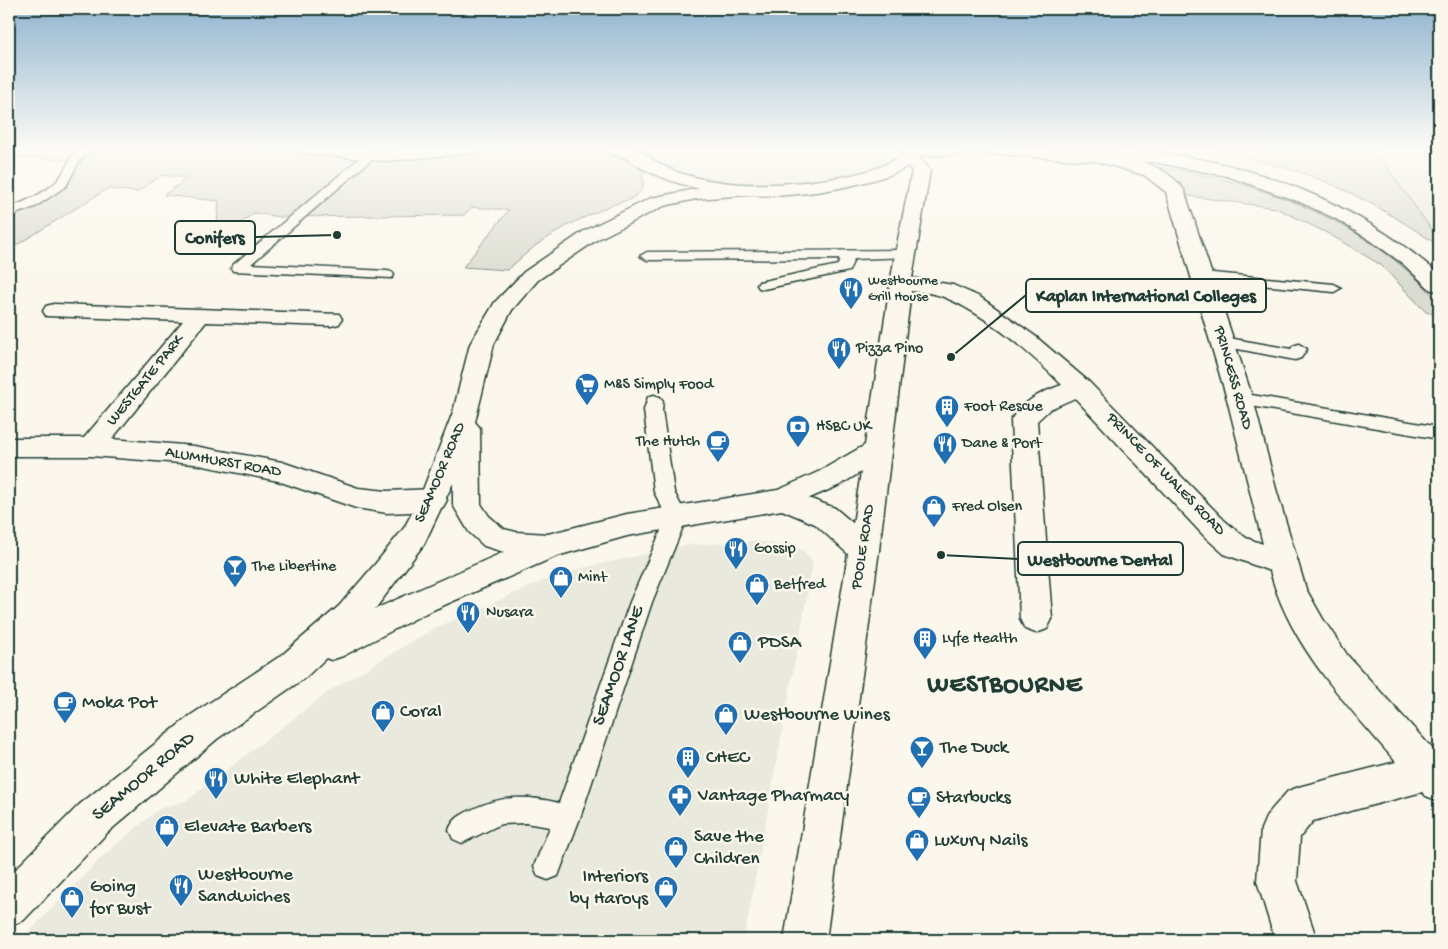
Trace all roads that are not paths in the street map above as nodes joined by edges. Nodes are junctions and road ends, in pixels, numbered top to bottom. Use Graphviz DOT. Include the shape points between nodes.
graph roads {
  1 [pos="49,192"];
  2 [pos="326,192"];
  3 [pos="662,192"];
  4 [pos="721,192"];
  5 [pos="918,192"];
  6 [pos="1177,192"];
  7 [pos="1289,192"];
  8 [pos="658,202"];
  9 [pos="9,212"];
  10 [pos="849,254"];
  11 [pos="905,254"];
  12 [pos="647,256"];
  13 [pos="388,276"];
  14 [pos="1202,276"];
  15 [pos="902,283"];
  16 [pos="1439,285"];
  17 [pos="764,286"];
  18 [pos="1334,288"];
  19 [pos="54,311"];
  20 [pos="200,315"];
  21 [pos="331,319"];
  22 [pos="1223,342"];
  23 [pos="1300,349"];
  24 [pos="1080,388"];
  25 [pos="1240,399"];
  26 [pos="654,401"];
  27 [pos="466,412"];
  28 [pos="1439,432"];
  29 [pos="9,447"];
  30 [pos="91,448"];
  31 [pos="878,450"];
  32 [pos="784,499"];
  33 [pos="433,500"];
  34 [pos="677,517"];
  35 [pos="549,546"];
  36 [pos="864,550"];
  37 [pos="1284,564"];
  38 [pos="1036,619"];
  39 [pos="294,666"];
  40 [pos="1434,778"];
  41 [pos="567,818"];
  42 [pos="462,830"];
  43 [pos="548,866"];
  44 [pos="9,905"];
  45 [pos="805,940"];
  46 [pos="1296,940"];
  1 -- 9 [label="lane" via="31,204"];
  2 -- 13 [label="lane" via="238,268"];
  3 -- 8 [label="main road"];
  4 -- 8 [label="main road, SEAMOOR ROAD"];
  5 -- 11 [label="main road, POOLE ROAD"];
  6 -- 14 [label="main road, PRINCESS ROAD"];
  7 -- 16 [label="main road" via="1345,216 1399,249"];
  8 -- 27 [label="main road, SEAMOOR ROAD" via="570,248 531,276 512,296 482,344"];
  10 -- 11 [label="lane"];
  10 -- 12 [label="lane"];
  10 -- 17 [label="lane" via="844,268"];
  11 -- 15 [label="main road, POOLE ROAD"];
  14 -- 18 [label="lane"];
  14 -- 22 [label="main road, PRINCESS ROAD"];
  15 -- 24 [label="main road, PRINCE OF WALES ROAD" via="945,290 972,302 1027,341"];
  15 -- 31 [label="main road, POOLE ROAD"];
  19 -- 20 [label="main road, WESTGATE PARK"];
  20 -- 21 [label="main road, WESTGATE PARK"];
  20 -- 30 [label="main road, WESTGATE PARK"];
  22 -- 23 [label="lane" via="1295,355"];
  22 -- 25 [label="main road, PRINCESS ROAD"];
  24 -- 37 [label="main road, PRINCE OF WALES ROAD" via="1214,529 1235,546"];
  24 -- 38 [label="main road" via="1060,394 1030,411 1024,420"];
  25 -- 28 [label="lane"];
  25 -- 37 [label="main road, PRINCESS ROAD"];
  26 -- 34 [label="lane" via="664,492"];
  27 -- 33 [label="main road, SEAMOOR ROAD"];
  27 -- 35 [label="main road, SEAMOOR ROAD" via="467,505 479,524 494,538 516,544"];
  29 -- 30 [label="main road, ALUMHURST ROAD"];
  30 -- 33 [label="main road, ALUMHURST ROAD" via="233,461 282,472 364,499 387,502"];
  31 -- 32 [label="main road, SEAMOOR ROAD" via="830,478"];
  31 -- 36 [label="main road, POOLE ROAD"];
  32 -- 34 [label="main road, SEAMOOR ROAD"];
  32 -- 36 [label="main road" via="825,516"];
  33 -- 39 [label="main road, SEAMOOR ROAD" via="414,536 350,616"];
  34 -- 35 [label="main road, SEAMOOR ROAD" via="627,525"];
  34 -- 41 [label="lane, SEAMOOR LANE" via="641,602"];
  35 -- 39 [label="main road, SEAMOOR ROAD" via="407,608"];
  36 -- 45 [label="main road, POOLE ROAD"];
  37 -- 40 [label="main road" via="1291,591 1310,629 1336,667"];
  39 -- 44 [label="main road, SEAMOOR ROAD" via="204,727 93,819"];
  40 -- 46 [label="main road" via="1302,805 1281,829 1277,881"];
  41 -- 42 [label="lane" via="534,809 515,808 481,817"];
  41 -- 43 [label="lane, SEAMOOR LANE"];
}
